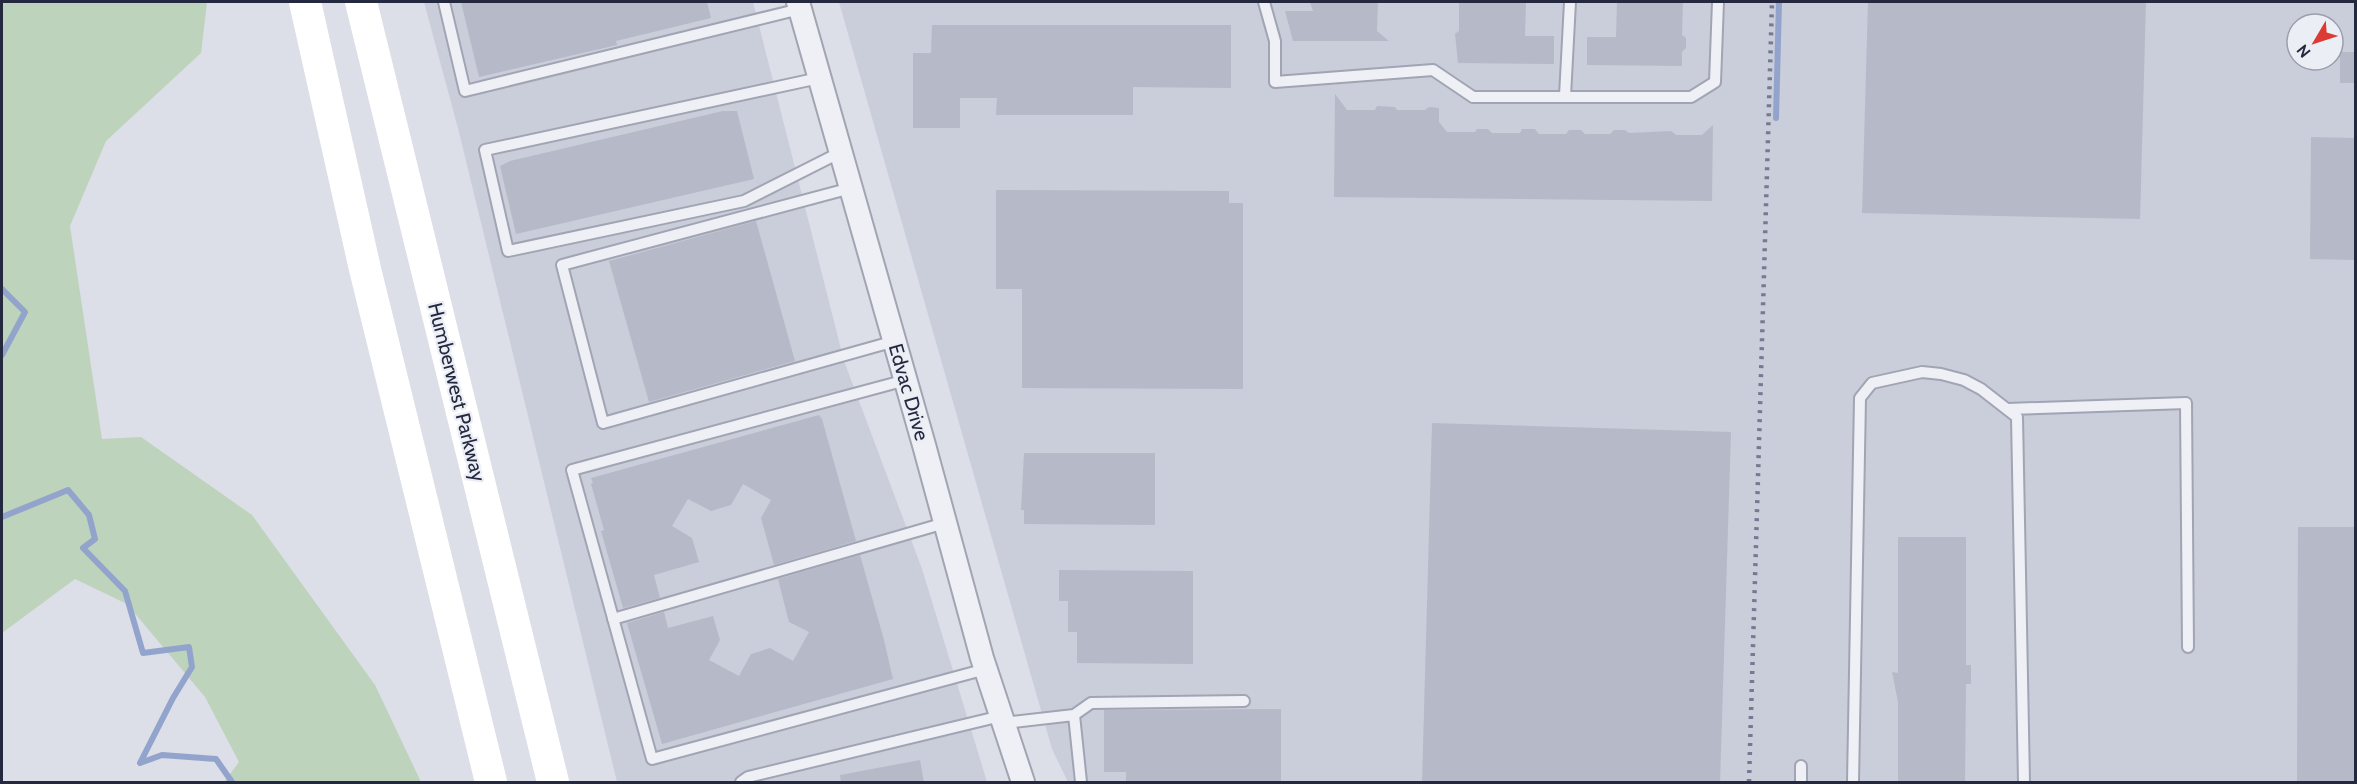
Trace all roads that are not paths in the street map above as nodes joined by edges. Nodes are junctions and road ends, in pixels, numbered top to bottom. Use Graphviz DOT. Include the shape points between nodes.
graph roads {
  1 [pos="305,2"];
  2 [pos="361,2"];
  3 [pos="444,2"];
  4 [pos="1264,2"];
  5 [pos="1570,2"];
  6 [pos="1718,2"];
  7 [pos="799,5"];
  8 [pos="819,78"];
  9 [pos="1565,96"];
  10 [pos="841,152"];
  11 [pos="851,188"];
  12 [pos="895,342"];
  13 [pos="906,380"];
  14 [pos="2008,409"];
  15 [pos="945,523"];
  16 [pos="613,619"];
  17 [pos="2188,647"];
  18 [pos="986,669"];
  19 [pos="1244,701"];
  20 [pos="1074,715"];
  21 [pos="1002,719"];
  22 [pos="1801,766"];
  23 [pos="490,783"];
  24 [pos="553,783"];
  25 [pos="741,783"];
  26 [pos="1023,783"];
  27 [pos="1082,783"];
  28 [pos="1801,783"];
  29 [pos="1853,783"];
  30 [pos="2024,783"];
  1 -- 23 [label="main road" via="365,269"];
  2 -- 24 [label="main road, Humberwest Parkway"];
  3 -- 7 [label="lane" via="465,91"];
  4 -- 9 [label="lane" via="1275,41 1275,81 1433,70 1473,96"];
  5 -- 9 [label="lane"];
  6 -- 9 [label="lane" via="1715,82 1691,97"];
  7 -- 8 [label="street, Edvac Drive"];
  8 -- 10 [label="street, Edvac Drive"];
  8 -- 10 [label="lane" via="485,150 508,251 744,201"];
  10 -- 11 [label="street, Edvac Drive"];
  11 -- 12 [label="street, Edvac Drive"];
  11 -- 12 [label="lane" via="562,265 603,423"];
  12 -- 13 [label="street, Edvac Drive"];
  13 -- 15 [label="street, Edvac Drive"];
  13 -- 16 [label="lane" via="572,470"];
  14 -- 17 [label="lane" via="2186,404"];
  14 -- 29 [label="lane" via="1964,380 1922,372 1872,383 1860,398"];
  14 -- 30 [label="lane" via="2018,417"];
  15 -- 16 [label="lane"];
  15 -- 18 [label="street, Edvac Drive"];
  16 -- 18 [label="lane" via="652,759"];
  18 -- 21 [label="street, Edvac Drive"];
  19 -- 20 [label="lane" via="1091,703"];
  20 -- 21 [label="lane"];
  20 -- 27 [label="lane"];
  21 -- 25 [label="lane" via="748,777"];
  21 -- 26 [label="street, Edvac Drive"];
  22 -- 28 [label="lane"];
}
